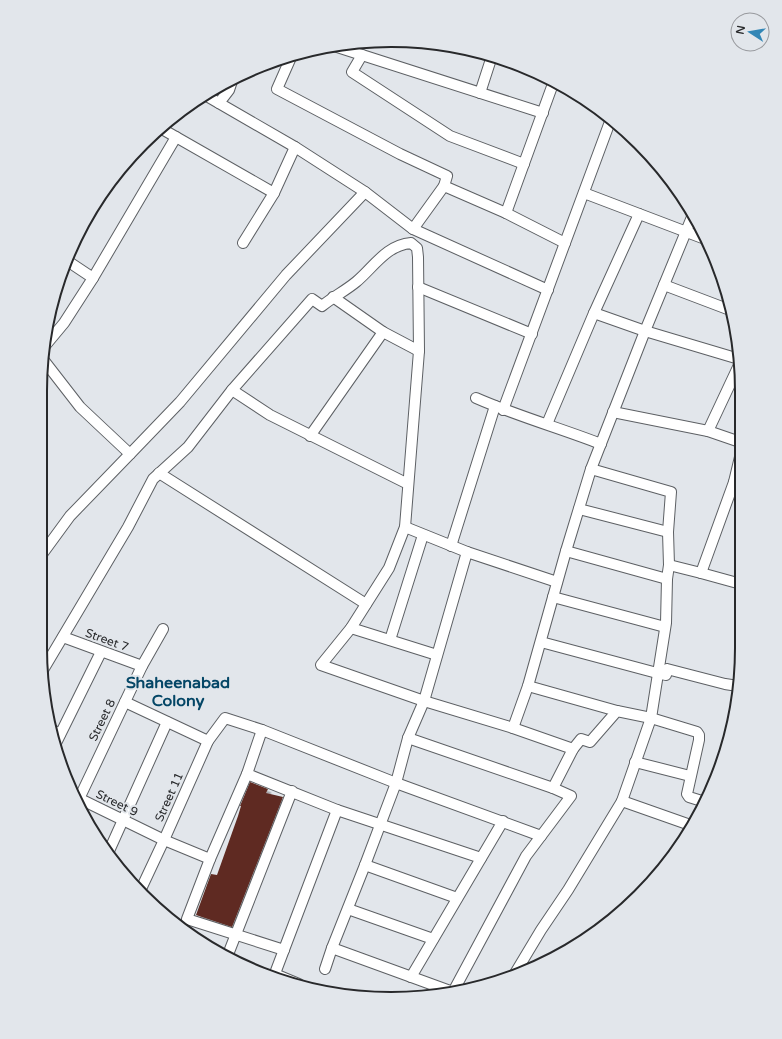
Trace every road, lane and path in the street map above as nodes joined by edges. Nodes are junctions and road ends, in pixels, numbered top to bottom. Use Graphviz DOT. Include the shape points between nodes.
graph roads {
  1 [pos="346,50"];
  2 [pos="362,55"];
  3 [pos="490,62"];
  4 [pos="289,63"];
  5 [pos="230,87"];
  6 [pos="552,87"];
  7 [pos="480,93"];
  8 [pos="211,98"];
  9 [pos="219,103"];
  10 [pos="543,113"];
  11 [pos="610,125"];
  12 [pos="165,131"];
  13 [pos="176,137"];
  14 [pos="295,147"];
  15 [pos="524,164"];
  16 [pos="444,186"];
  17 [pos="365,192"];
  18 [pos="274,193"];
  19 [pos="584,193"];
  20 [pos="506,213"];
  21 [pos="639,214"];
  22 [pos="690,221"];
  23 [pos="413,229"];
  24 [pos="686,232"];
  25 [pos="699,237"];
  26 [pos="243,243"];
  27 [pos="565,243"];
  28 [pos="71,264"];
  29 [pos="93,278"];
  30 [pos="664,285"];
  31 [pos="418,287"];
  32 [pos="548,290"];
  33 [pos="333,297"];
  34 [pos="724,308"];
  35 [pos="594,313"];
  36 [pos="645,330"];
  37 [pos="383,332"];
  38 [pos="532,334"];
  39 [pos="52,337"];
  40 [pos="419,351"];
  41 [pos="733,357"];
  42 [pos="48,366"];
  43 [pos="734,375"];
  44 [pos="232,390"];
  45 [pos="476,398"];
  46 [pos="499,408"];
  47 [pos="613,412"];
  48 [pos="547,424"];
  49 [pos="708,431"];
  50 [pos="310,436"];
  51 [pos="735,440"];
  52 [pos="601,444"];
  53 [pos="130,454"];
  54 [pos="591,469"];
  55 [pos="159,473"];
  56 [pos="408,484"];
  57 [pos="735,489"];
  58 [pos="579,509"];
  59 [pos="405,527"];
  60 [pos="668,532"];
  61 [pos="423,534"];
  62 [pos="451,546"];
  63 [pos="47,547"];
  64 [pos="566,551"];
  65 [pos="467,552"];
  66 [pos="669,565"];
  67 [pos="702,573"];
  68 [pos="667,579"];
  69 [pos="557,582"];
  70 [pos="735,582"];
  71 [pos="553,598"];
  72 [pos="366,604"];
  73 [pos="351,628"];
  74 [pos="665,628"];
  75 [pos="163,629"];
  76 [pos="63,637"];
  77 [pos="390,640"];
  78 [pos="541,642"];
  79 [pos="101,652"];
  80 [pos="437,655"];
  81 [pos="48,662"];
  82 [pos="142,666"];
  83 [pos="657,673"];
  84 [pos="733,685"];
  85 [pos="528,686"];
  86 [pos="424,701"];
  87 [pos="126,702"];
  88 [pos="617,712"];
  89 [pos="651,718"];
  90 [pos="167,722"];
  91 [pos="513,728"];
  92 [pos="262,730"];
  93 [pos="60,734"];
  94 [pos="408,738"];
  95 [pos="208,741"];
  96 [pos="573,748"];
  97 [pos="635,762"];
  98 [pos="247,774"];
  99 [pos="690,776"];
  100 [pos="396,783"];
  101 [pos="553,788"];
  102 [pos="292,792"];
  103 [pos="79,794"];
  104 [pos="700,800"];
  105 [pos="622,801"];
  106 [pos="83,802"];
  107 [pos="337,810"];
  108 [pos="122,820"];
  109 [pos="503,821"];
  110 [pos="687,823"];
  111 [pos="380,826"];
  112 [pos="541,836"];
  113 [pos="164,840"];
  114 [pos="111,847"];
  115 [pos="481,858"];
  116 [pos="210,859"];
  117 [pos="365,866"];
  118 [pos="143,886"];
  119 [pos="457,898"];
  120 [pos="348,909"];
  121 [pos="235,935"];
  122 [pos="433,939"];
  123 [pos="332,948"];
  124 [pos="284,950"];
  125 [pos="229,952"];
  126 [pos="518,968"];
  127 [pos="325,970"];
  128 [pos="275,972"];
  129 [pos="411,977"];
  130 [pos="457,985"];
  131 [pos="442,988"];
  1 -- 2 [label="street"];
  2 -- 7 [label="street"];
  2 -- 15 [label="street" via="352,72 450,136"];
  3 -- 7 [label="street"];
  4 -- 16 [label="street" via="277,89 447,176"];
  5 -- 9 [label="street"];
  6 -- 10 [label="street"];
  7 -- 10 [label="street"];
  8 -- 9 [label="street"];
  9 -- 14 [label="street"];
  10 -- 15 [label="street"];
  11 -- 19 [label="street"];
  12 -- 13 [label="street"];
  13 -- 18 [label="street"];
  13 -- 29 [label="street"];
  14 -- 17 [label="street"];
  14 -- 18 [label="street"];
  15 -- 20 [label="street"];
  16 -- 20 [label="street"];
  16 -- 23 [label="street"];
  17 -- 23 [label="street"];
  17 -- 53 [label="street" via="286,275 180,402"];
  18 -- 26 [label="street"];
  19 -- 21 [label="street"];
  19 -- 27 [label="street"];
  20 -- 27 [label="street"];
  21 -- 24 [label="street"];
  21 -- 35 [label="street"];
  22 -- 24 [label="street"];
  23 -- 32 [label="street"];
  24 -- 25 [label="street"];
  24 -- 30 [label="street"];
  27 -- 32 [label="street"];
  28 -- 29 [label="street"];
  29 -- 39 [label="street" via="64,323"];
  30 -- 34 [label="street"];
  30 -- 36 [label="street"];
  31 -- 33 [label="street" via="417,248 405,244 381,256 356,282"];
  31 -- 38 [label="street"];
  31 -- 40 [label="street"];
  32 -- 38 [label="street"];
  33 -- 37 [label="street"];
  33 -- 44 [label="street" via="322,306 312,299"];
  35 -- 36 [label="street"];
  35 -- 48 [label="street"];
  36 -- 41 [label="street"];
  36 -- 47 [label="street"];
  37 -- 40 [label="street"];
  37 -- 50 [label="street"];
  38 -- 46 [label="street"];
  40 -- 56 [label="street"];
  42 -- 53 [label="street" via="80,407"];
  43 -- 49 [label="street"];
  44 -- 50 [label="street"];
  44 -- 55 [label="street" via="188,447"];
  45 -- 46 [label="street"];
  46 -- 48 [label="street"];
  46 -- 62 [label="street"];
  47 -- 49 [label="street"];
  47 -- 52 [label="street"];
  48 -- 52 [label="street"];
  49 -- 51 [label="street"];
  50 -- 56 [label="street"];
  52 -- 54 [label="street"];
  53 -- 63 [label="street" via="70,516"];
  54 -- 58 [label="street"];
  54 -- 60 [label="street" via="671,492"];
  55 -- 72 [label="street"];
  55 -- 76 [label="street" via="153,478 128,527"];
  56 -- 59 [label="street"];
  57 -- 67 [label="street"];
  58 -- 60 [label="street"];
  58 -- 64 [label="street"];
  59 -- 61 [label="street"];
  59 -- 72 [label="street" via="389,568"];
  60 -- 66 [label="street"];
  61 -- 62 [label="street"];
  61 -- 77 [label="street"];
  62 -- 65 [label="street"];
  64 -- 68 [label="street"];
  64 -- 69 [label="street"];
  65 -- 69 [label="street"];
  65 -- 80 [label="street"];
  66 -- 67 [label="street"];
  66 -- 68 [label="street"];
  67 -- 70 [label="street"];
  68 -- 74 [label="street"];
  69 -- 71 [label="street"];
  71 -- 74 [label="street"];
  71 -- 78 [label="street"];
  72 -- 73 [label="street"];
  73 -- 77 [label="street"];
  73 -- 86 [label="street" via="321,665"];
  74 -- 83 [label="street"];
  75 -- 82 [label="street, Street 8"];
  76 -- 79 [label="street, Street 7"];
  76 -- 81 [label="street"];
  77 -- 80 [label="street"];
  78 -- 83 [label="street"];
  78 -- 85 [label="street"];
  79 -- 82 [label="street, Street 7"];
  79 -- 93 [label="street"];
  80 -- 86 [label="street"];
  82 -- 87 [label="street, Street 8"];
  83 -- 84 [label="street" via="666,675 667,669"];
  83 -- 89 [label="street"];
  85 -- 88 [label="street"];
  85 -- 91 [label="street"];
  86 -- 91 [label="street"];
  86 -- 94 [label="street"];
  87 -- 90 [label="street"];
  87 -- 103 [label="street, Street 8"];
  88 -- 89 [label="street"];
  88 -- 96 [label="street" via="590,742 582,739"];
  89 -- 97 [label="street"];
  89 -- 99 [label="street" via="697,732 699,740"];
  90 -- 95 [label="street"];
  90 -- 108 [label="street"];
  91 -- 96 [label="street"];
  92 -- 95 [label="street, Street 11" via="225,718"];
  92 -- 98 [label="street"];
  92 -- 100 [label="street"];
  94 -- 100 [label="street"];
  94 -- 101 [label="street"];
  95 -- 113 [label="street, Street 11"];
  96 -- 101 [label="street"];
  97 -- 99 [label="street"];
  97 -- 105 [label="street"];
  98 -- 102 [label="street"];
  98 -- 116 [label="street"];
  99 -- 104 [label="street" via="687,794"];
  100 -- 109 [label="street"];
  100 -- 111 [label="street"];
  101 -- 112 [label="street" via="570,796"];
  102 -- 107 [label="street"];
  102 -- 121 [label="street"];
  105 -- 110 [label="street"];
  105 -- 126 [label="street"];
  106 -- 108 [label="street, Street 9"];
  107 -- 111 [label="street"];
  107 -- 124 [label="street"];
  108 -- 113 [label="street, Street 9"];
  108 -- 114 [label="street"];
  109 -- 112 [label="street"];
  109 -- 115 [label="street"];
  111 -- 115 [label="street"];
  111 -- 117 [label="street"];
  112 -- 130 [label="street" via="526,856"];
  113 -- 116 [label="street, Street 9"];
  113 -- 118 [label="street, Street 11"];
  115 -- 119 [label="street"];
  116 -- 121 [label="street" via="188,919"];
  117 -- 119 [label="street"];
  117 -- 120 [label="street"];
  119 -- 122 [label="street"];
  120 -- 122 [label="street"];
  120 -- 123 [label="street"];
  121 -- 124 [label="street"];
  121 -- 125 [label="street"];
  122 -- 129 [label="street"];
  123 -- 127 [label="street"];
  123 -- 129 [label="street"];
  124 -- 128 [label="street"];
  129 -- 131 [label="street"];
}
